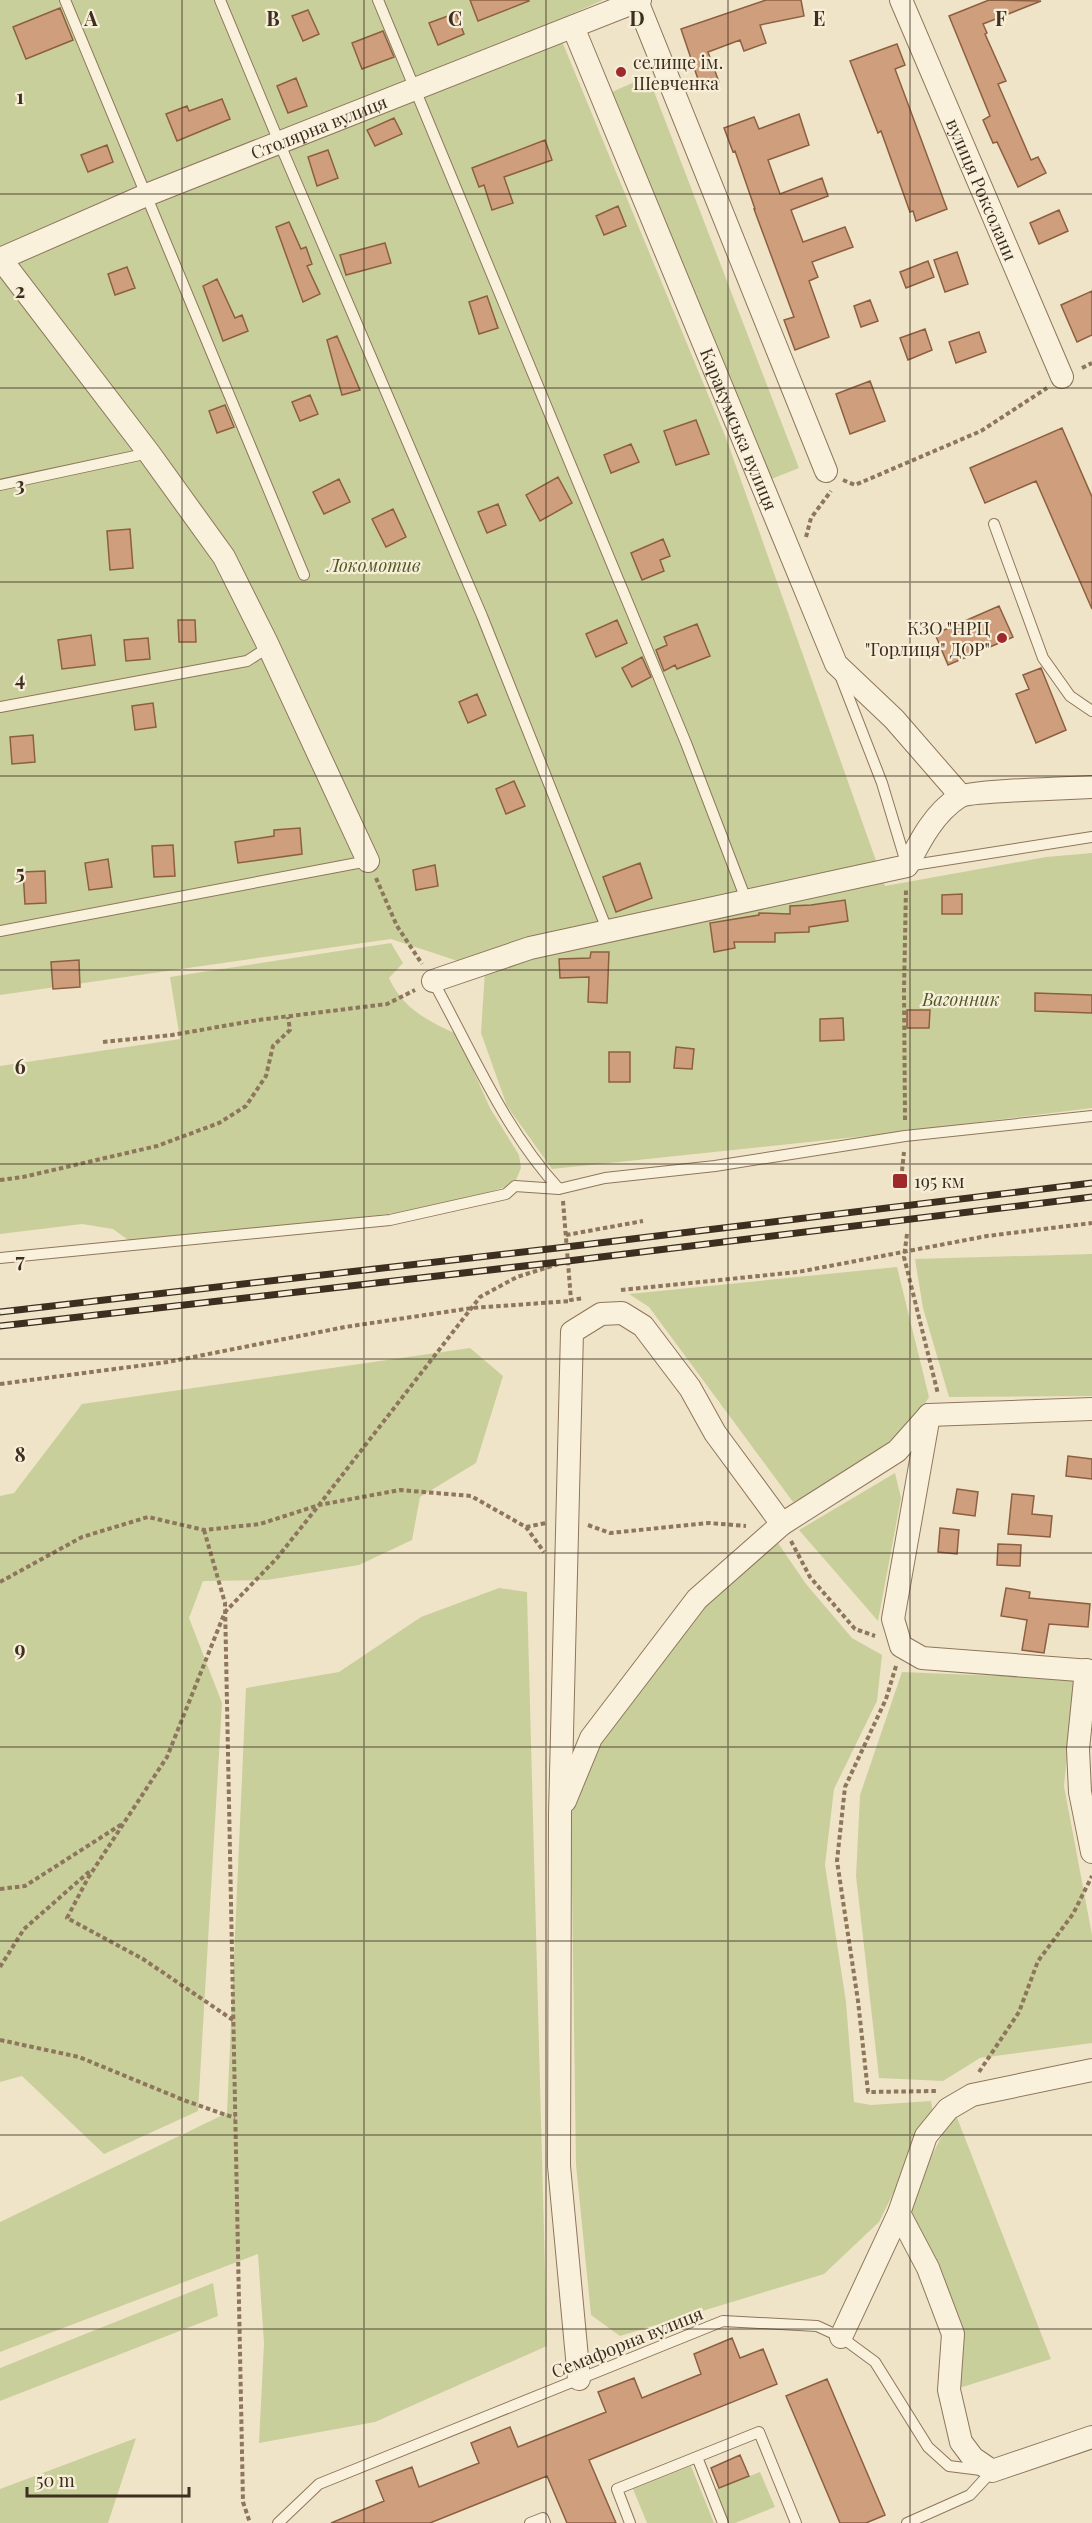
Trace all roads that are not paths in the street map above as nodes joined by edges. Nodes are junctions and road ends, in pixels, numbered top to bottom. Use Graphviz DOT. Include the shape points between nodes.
graph roads {
  1 [pos="64,0"];
  2 [pos="220,0"];
  3 [pos="378,0"];
  4 [pos="638,0"];
  5 [pos="901,0"];
  6 [pos="573,27"];
  7 [pos="415,88"];
  8 [pos="279,142"];
  9 [pos="144,196"];
  10 [pos="0,258"];
  11 [pos="1062,377"];
  12 [pos="149,453"];
  13 [pos="833,475"];
  14 [pos="0,485"];
  15 [pos="994,524"];
  16 [pos="304,575"];
  17 [pos="266,641"];
  18 [pos="836,664"];
  19 [pos="0,707"];
  20 [pos="1092,711"];
  21 [pos="1092,787"];
  22 [pos="961,796"];
  23 [pos="1092,837"];
  24 [pos="368,861"];
  25 [pos="907,866"];
  26 [pos="747,902"];
  27 [pos="0,931"];
  28 [pos="608,932"];
  29 [pos="433,981"];
  30 [pos="1092,1116"];
  31 [pos="559,1189"];
  32 [pos="0,1258"];
  33 [pos="1092,1408"];
  34 [pos="929,1415"];
  35 [pos="782,1524"];
  36 [pos="1089,1670"];
  37 [pos="560,1814"];
  38 [pos="1092,1852"];
  39 [pos="1092,2070"];
  40 [pos="899,2213"];
  41 [pos="841,2337"];
  42 [pos="579,2379"];
  43 [pos="1092,2438"];
  44 [pos="697,2457"];
  45 [pos="992,2471"];
  46 [pos="278,2523"];
  47 [pos="530,2523"];
  48 [pos="545,2523"];
  49 [pos="630,2523"];
  50 [pos="723,2523"];
  51 [pos="796,2523"];
  52 [pos="907,2523"];
  1 -- 9 [label="lane"];
  2 -- 8 [label="lane"];
  3 -- 7 [label="lane"];
  4 -- 6 [label="street, Столярна вулиця"];
  4 -- 13 [label="street"];
  5 -- 11 [label="street, вулиця Роксолани"];
  6 -- 7 [label="street, Столярна вулиця"];
  6 -- 18 [label="street, Каракумська вулиця"];
  7 -- 8 [label="street, Столярна вулиця"];
  7 -- 26 [label="lane" via="686,743"];
  8 -- 9 [label="street, Столярна вулиця"];
  8 -- 28 [label="lane" via="482,616"];
  9 -- 10 [label="street, Столярна вулиця"];
  9 -- 16 [label="lane"];
  10 -- 12 [label="street"];
  12 -- 14 [label="lane"];
  12 -- 17 [label="street" via="224,557"];
  15 -- 20 [label="lane" via="1043,658 1070,696"];
  17 -- 19 [label="lane" via="261,652 247,661"];
  17 -- 24 [label="street"];
  18 -- 22 [label="street, Каракумська вулиця" via="894,718"];
  18 -- 25 [label="lane" via="882,783"];
  21 -- 22 [label="street"];
  22 -- 25 [label="street" via="940,814"];
  23 -- 25 [label="lane"];
  24 -- 27 [label="lane"];
  25 -- 26 [label="street"];
  26 -- 28 [label="street"];
  28 -- 29 [label="street" via="530,948"];
  29 -- 31 [label="lane" via="488,1086 535,1163"];
  30 -- 31 [label="lane" via="905,1136 715,1166 605,1178"];
  31 -- 32 [label="lane" via="515,1186 506,1194 390,1220"];
  33 -- 34 [label="street"];
  34 -- 35 [label="street" via="897,1451"];
  34 -- 36 [label="street" via="893,1619 902,1646 922,1658"];
  35 -- 37 [label="street" via="698,1599 591,1738"];
  35 -- 37 [label="street" via="643,1326 622,1313 601,1314 572,1332"];
  36 -- 38 [label="street" via="1078,1749 1080,1792"];
  37 -- 42 [label="street" via="560,2166"];
  39 -- 40 [label="street" via="972,2095 948,2109 926,2136"];
  40 -- 41 [label="street"];
  40 -- 45 [label="street" via="928,2268 953,2334 949,2390 961,2442 973,2458"];
  41 -- 42 [label="lane, Семафорна вулиця" via="817,2326 723,2321"];
  41 -- 45 [label="lane, Семафорна вулиця" via="875,2362 928,2447 949,2466"];
  42 -- 46 [label="lane, Семафорна вулиця" via="319,2484"];
  43 -- 45 [label="street"];
  44 -- 49 [label="lane" via="617,2489"];
  44 -- 50 [label="lane"];
  44 -- 51 [label="lane" via="759,2432"];
  45 -- 52 [label="lane" via="970,2495"];
  47 -- 48 [label="lane" via="543,2518"];
}
